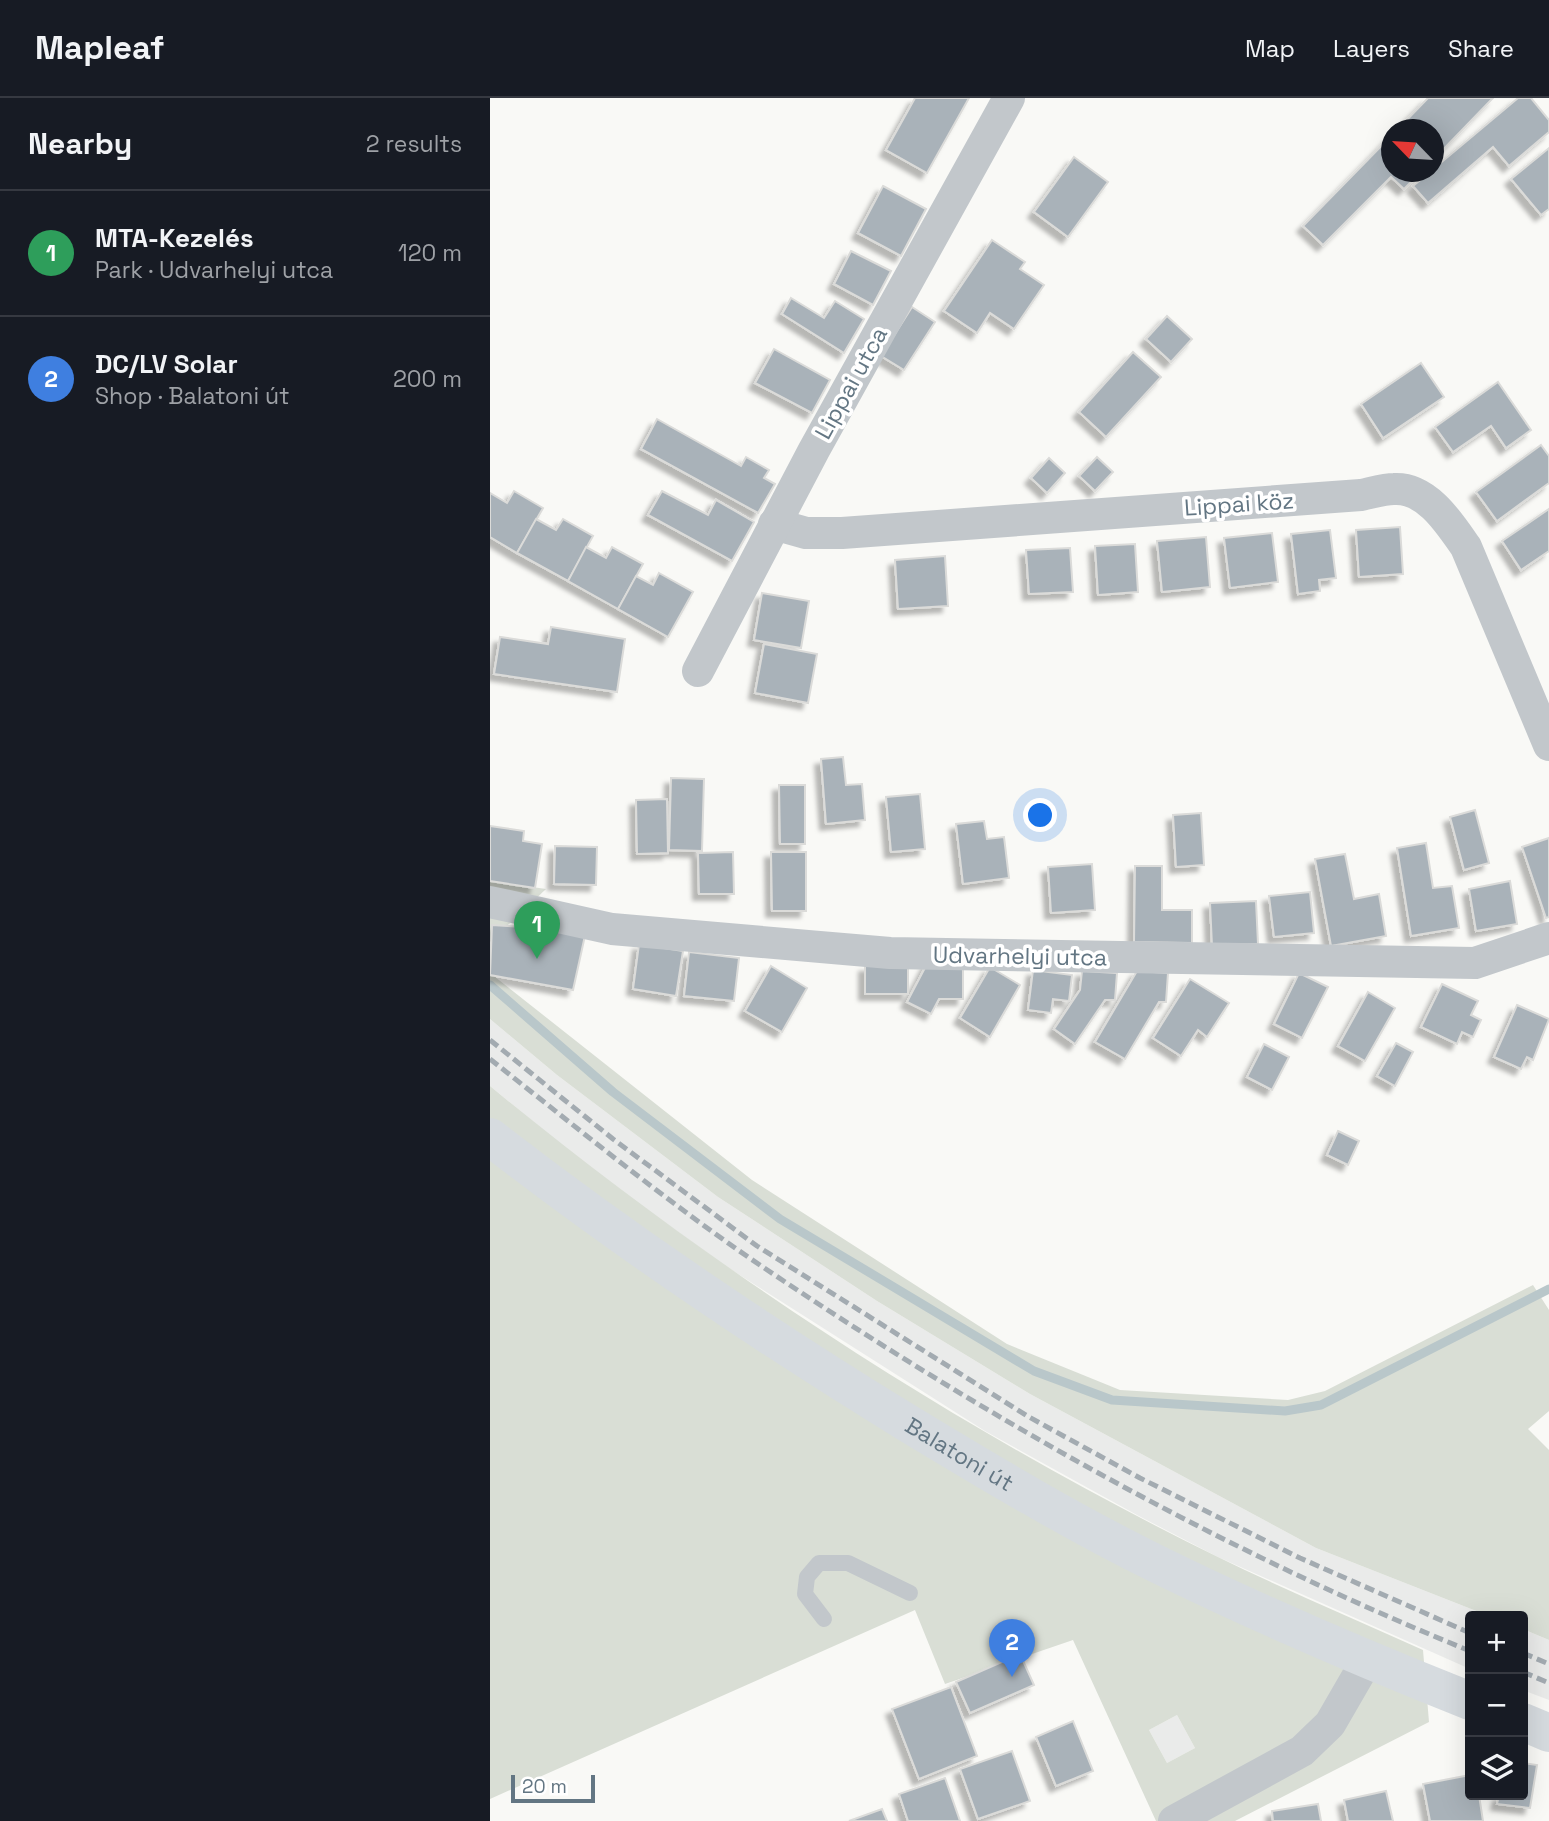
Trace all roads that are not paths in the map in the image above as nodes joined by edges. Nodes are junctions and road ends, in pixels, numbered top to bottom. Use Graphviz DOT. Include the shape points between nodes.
graph roads {
  1 [pos="1009,98"];
  2 [pos="774,524"];
  3 [pos="698,671"];
  4 [pos="1549,746"];
  5 [pos="490,902"];
  6 [pos="1549,938"];
  7 [pos="1549,960"];
  8 [pos="1475,963"];
  9 [pos="490,1137"];
  10 [pos="910,1593"];
  11 [pos="824,1619"];
  12 [pos="1367,1660"];
  13 [pos="1465,1699"];
  14 [pos="1528,1724"];
  15 [pos="1549,1733"];
  16 [pos="1174,1821"];
  1 -- 2 [label="street, Lippai utca"];
  2 -- 3 [label="street, Lippai utca"];
  2 -- 4 [label="street, Lippai köz" via="806,533 842,533 1361,495 1396,488 1415,492 1466,547"];
  5 -- 8 [label="street, Udvarhelyi utca" via="612,929 890,953"];
  6 -- 8 [label="street, Udvarhelyi utca"];
  7 -- 8 [label="street"];
  9 -- 12 [label="main road, Balatoni út" via="745,1320 956,1453 1154,1563"];
  10 -- 11 [label="lane" via="848,1563 819,1563 805,1587 811,1605"];
  12 -- 13 [label="main road, Balatoni út"];
  12 -- 16 [label="street" via="1330,1724 1302,1751"];
  14 -- 15 [label="main road"];
}
